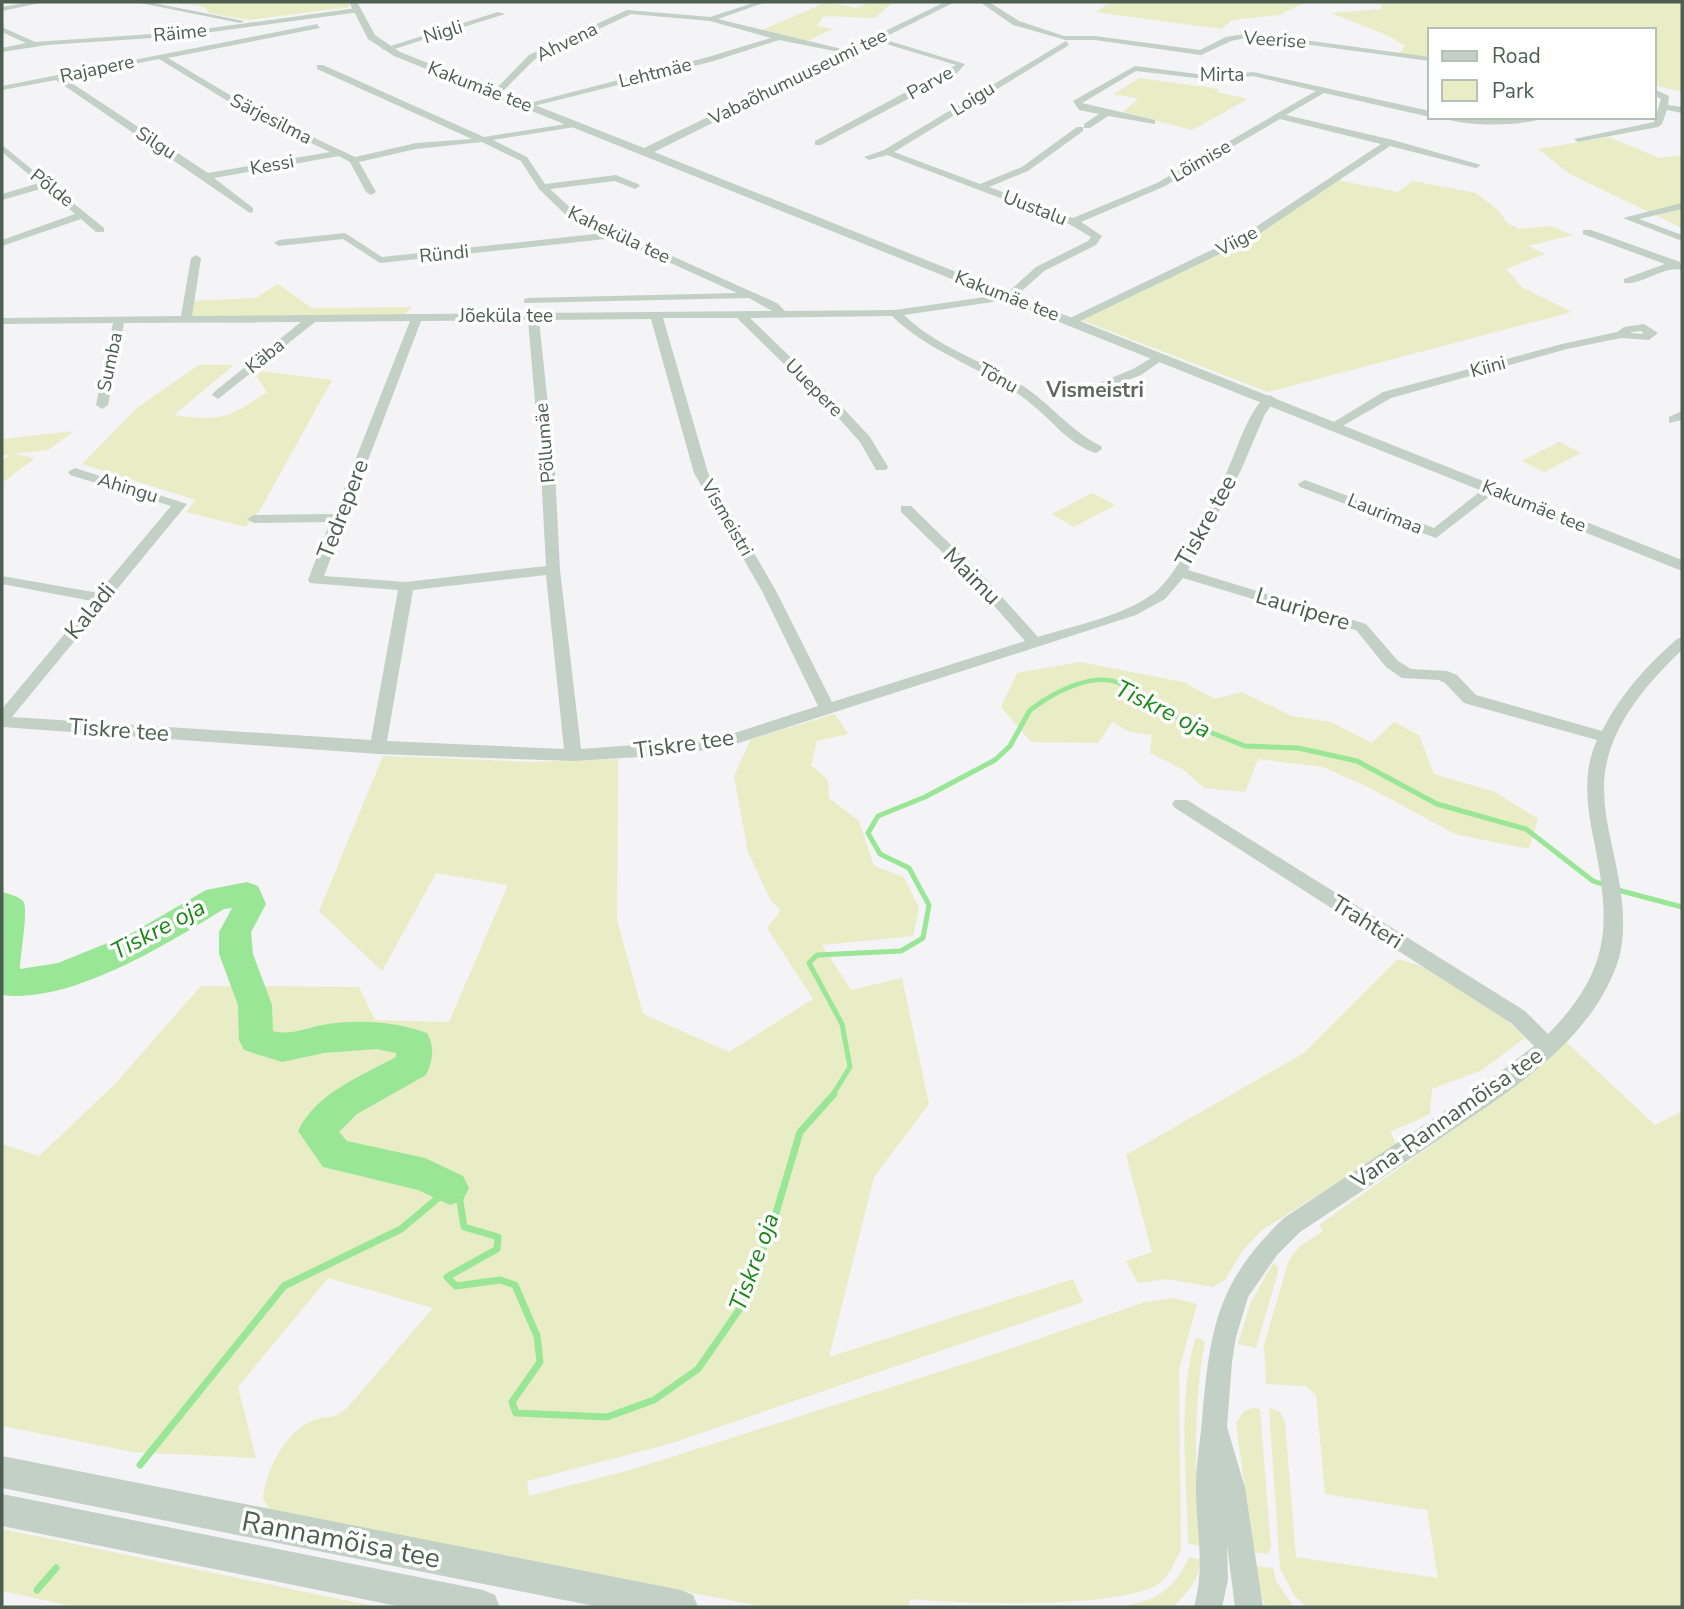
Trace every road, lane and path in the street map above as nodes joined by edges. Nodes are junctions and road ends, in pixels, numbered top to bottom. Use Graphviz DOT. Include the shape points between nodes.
graph roads {
  1 [pos="41,2"];
  2 [pos="139,2"];
  3 [pos="621,2"];
  4 [pos="762,2"];
  5 [pos="951,2"];
  6 [pos="984,2"];
  7 [pos="355,6"];
  8 [pos="2,9"];
  9 [pos="630,12"];
  10 [pos="501,14"];
  11 [pos="710,19"];
  12 [pos="251,23"];
  13 [pos="317,26"];
  14 [pos="2,29"];
  15 [pos="779,38"];
  16 [pos="876,38"];
  17 [pos="1063,40"];
  18 [pos="33,44"];
  19 [pos="11,48"];
  20 [pos="385,49"];
  21 [pos="2,50"];
  22 [pos="850,52"];
  23 [pos="1200,53"];
  24 [pos="159,56"];
  25 [pos="23,57"];
  26 [pos="1428,59"];
  27 [pos="320,67"];
  28 [pos="1175,73"];
  29 [pos="60,79"];
  30 [pos="2,88"];
  31 [pos="1323,90"];
  32 [pos="1656,92"];
  33 [pos="496,93"];
  34 [pos="529,106"];
  35 [pos="1663,107"];
  36 [pos="1682,110"];
  37 [pos="1107,113"];
  38 [pos="1428,114"];
  39 [pos="1280,116"];
  40 [pos="1457,119"];
  41 [pos="1508,119"];
  42 [pos="1152,122"];
  43 [pos="575,124"];
  44 [pos="484,139"];
  45 [pos="1578,139"];
  46 [pos="1390,142"];
  47 [pos="818,143"];
  48 [pos="3,151"];
  49 [pos="645,152"];
  50 [pos="887,152"];
  51 [pos="337,154"];
  52 [pos="869,157"];
  53 [pos="354,160"];
  54 [pos="1476,165"];
  55 [pos="206,176"];
  56 [pos="47,184"];
  57 [pos="635,186"];
  58 [pos="542,187"];
  59 [pos="981,187"];
  60 [pos="371,192"];
  61 [pos="2,197"];
  62 [pos="1682,206"];
  63 [pos="250,210"];
  64 [pos="83,215"];
  65 [pos="1073,222"];
  66 [pos="100,230"];
  67 [pos="1587,232"];
  68 [pos="616,235"];
  69 [pos="1682,238"];
  70 [pos="2,243"];
  71 [pos="279,243"];
  72 [pos="196,258"];
  73 [pos="1679,266"];
  74 [pos="1628,281"];
  75 [pos="753,296"];
  76 [pos="1009,296"];
  77 [pos="528,301"];
  78 [pos="895,313"];
  79 [pos="740,314"];
  80 [pos="782,314"];
  81 [pos="656,315"];
  82 [pos="533,316"];
  83 [pos="418,317"];
  84 [pos="312,318"];
  85 [pos="186,319"];
  86 [pos="119,320"];
  87 [pos="1072,321"];
  88 [pos="6,323"];
  89 [pos="1646,328"];
  90 [pos="1162,356"];
  91 [pos="218,394"];
  92 [pos="1071,397"];
  93 [pos="1270,399"];
  94 [pos="102,405"];
  95 [pos="1335,425"];
  96 [pos="1096,449"];
  97 [pos="881,467"];
  98 [pos="75,472"];
  99 [pos="1305,484"];
  100 [pos="1492,489"];
  101 [pos="180,504"];
  102 [pos="906,509"];
  103 [pos="339,518"];
  104 [pos="254,519"];
  105 [pos="1682,566"];
  106 [pos="553,570"];
  107 [pos="1180,572"];
  108 [pos="2,580"];
  109 [pos="406,586"];
  110 [pos="100,598"];
  111 [pos="1682,642"];
  112 [pos="1035,643"];
  113 [pos="828,710"];
  114 [pos="2,720"];
  115 [pos="1605,737"];
  116 [pos="378,748"];
  117 [pos="573,755"];
  118 [pos="1181,804"];
  119 [pos="1548,1047"];
  120 [pos="1215,1426"];
  121 [pos="2,1472"];
  122 [pos="2,1510"];
  123 [pos="483,1607"];
  124 [pos="681,1607"];
  125 [pos="1208,1607"];
  126 [pos="1249,1607"];
  1 -- 8 [label="street"];
  2 -- 12 [label="street"];
  3 -- 9 [label="street, Ahvena" via="633,8"];
  4 -- 11 [label="street"];
  5 -- 16 [label="street, Vabaõhumuuseumi tee"];
  6 -- 17 [label="street" via="1011,21"];
  7 -- 12 [label="street, Räime"];
  7 -- 20 [label="street, Kakumäe tee" via="371,37"];
  9 -- 11 [label="street, Lehtmäe"];
  9 -- 33 [label="street, Ahvena" via="531,57"];
  10 -- 20 [label="street, Nigli"];
  11 -- 15 [label="street, Lehtmäe"];
  12 -- 18 [label="street, Räime" via="181,34"];
  13 -- 24 [label="street, Rajapere"];
  14 -- 18 [label="street"];
  15 -- 22 [label="street, Lehtmäe"];
  15 -- 34 [label="street, Lehtmäe"];
  16 -- 22 [label="street, Vabaõhumuuseumi tee"];
  16 -- 47 [label="street, Parve" via="961,64"];
  17 -- 23 [label="street"];
  17 -- 50 [label="street, Loigu"];
  18 -- 19 [label="street, Räime"];
  19 -- 21 [label="street, Räime"];
  19 -- 25 [label="street"];
  20 -- 33 [label="street, Kakumäe tee"];
  22 -- 49 [label="street, Vabaõhumuuseumi tee"];
  23 -- 26 [label="street, Veerise" via="1229,39 1251,35"];
  23 -- 28 [label="street, Veerise"];
  24 -- 29 [label="street, Rajapere"];
  24 -- 51 [label="street, Särjesilma" via="252,112"];
  27 -- 44 [label="street, Kaheküla tee"];
  28 -- 31 [label="street, Mirta" via="1213,78 1254,75"];
  28 -- 37 [label="street, Mirta" via="1127,70 1076,103"];
  29 -- 30 [label="street, Rajapere" via="42,77"];
  29 -- 55 [label="street, Silgu"];
  31 -- 38 [label="street, Mirta"];
  31 -- 39 [label="street, Lõimise"];
  32 -- 35 [label="street" via="1665,96"];
  33 -- 34 [label="street, Kakumäe tee"];
  34 -- 43 [label="street, Kakumäe tee"];
  35 -- 36 [label="street"];
  35 -- 45 [label="street" via="1658,124 1652,127"];
  37 -- 42 [label="street"];
  37 -- 59 [label="street" via="1025,169"];
  39 -- 46 [label="street"];
  39 -- 65 [label="street, Lõimise" via="1151,189"];
  40 -- 41 [label="street"];
  43 -- 44 [label="street"];
  43 -- 49 [label="street, Kakumäe tee"];
  44 -- 53 [label="street" via="416,146"];
  44 -- 58 [label="street, Kaheküla tee" via="524,159"];
  46 -- 54 [label="street"];
  46 -- 87 [label="street, Viige" via="1249,236"];
  48 -- 56 [label="street, Põlde"];
  49 -- 76 [label="street, Kakumäe tee"];
  50 -- 52 [label="street"];
  50 -- 59 [label="street, Uustalu"];
  51 -- 53 [label="street, Särjesilma"];
  51 -- 55 [label="street, Kessi"];
  53 -- 60 [label="street"];
  55 -- 63 [label="street, Silgu"];
  56 -- 61 [label="street"];
  56 -- 64 [label="street, Põlde"];
  57 -- 58 [label="street" via="616,178"];
  58 -- 68 [label="street, Kaheküla tee" via="572,215"];
  59 -- 65 [label="street, Uustalu"];
  62 -- 69 [label="street" via="1628,218"];
  64 -- 66 [label="street, Põlde"];
  64 -- 70 [label="street"];
  65 -- 76 [label="street, Uustalu" via="1097,236 1092,243 1040,269"];
  67 -- 73 [label="street"];
  68 -- 71 [label="street, Ründi" via="380,260 345,236"];
  68 -- 75 [label="street, Kaheküla tee"];
  72 -- 85 [label="street"];
  73 -- 74 [label="street"];
  75 -- 77 [label="street"];
  75 -- 80 [label="street, Kaheküla tee"];
  76 -- 78 [label="street, Jõeküla tee"];
  76 -- 87 [label="street, Kakumäe tee"];
  78 -- 80 [label="street, Jõeküla tee"];
  78 -- 96 [label="street, Tõnu" via="1033,399 1066,432"];
  79 -- 80 [label="street, Jõeküla tee"];
  79 -- 81 [label="street, Jõeküla tee"];
  79 -- 97 [label="street, Uuepere" via="839,411"];
  81 -- 82 [label="street, Jõeküla tee"];
  81 -- 113 [label="street, Vismeistri" via="701,473 769,591"];
  82 -- 83 [label="street, Jõeküla tee"];
  82 -- 106 [label="street, Põllumäe"];
  83 -- 84 [label="street, Jõeküla tee"];
  83 -- 103 [label="street, Tedrepere"];
  84 -- 85 [label="street, Jõeküla tee"];
  84 -- 91 [label="street, Käba"];
  85 -- 86 [label="street, Jõeküla tee"];
  86 -- 88 [label="street, Jõeküla tee"];
  86 -- 94 [label="street, Sumba"];
  87 -- 90 [label="street, Kakumäe tee"];
  89 -- 95 [label="street, Kiini" via="1652,333 1645,338 1621,335 1566,346 1387,395"];
  90 -- 92 [label="street" via="1137,372"];
  90 -- 93 [label="street, Kakumäe tee"];
  93 -- 95 [label="street, Kakumäe tee"];
  93 -- 107 [label="street, Tiskre tee"];
  95 -- 100 [label="street, Kakumäe tee"];
  98 -- 101 [label="street, Ahingu"];
  99 -- 100 [label="street, Laurimaa" via="1436,534"];
  100 -- 105 [label="street, Kakumäe tee"];
  101 -- 110 [label="street, Kaladi"];
  102 -- 112 [label="street, Maimu"];
  103 -- 104 [label="street"];
  103 -- 109 [label="street, Tedrepere" via="315,580"];
  106 -- 109 [label="street"];
  106 -- 117 [label="street, Põllumäe"];
  107 -- 112 [label="street, Tiskre tee" via="1160,596 1131,612"];
  107 -- 115 [label="street, Lauripere" via="1361,627 1392,664 1408,674 1441,675 1470,699"];
  108 -- 110 [label="street"];
  109 -- 116 [label="street"];
  110 -- 114 [label="street, Kaladi"];
  111 -- 115 [label="street, Vana-Rannamõisa tee"];
  112 -- 113 [label="street, Tiskre tee"];
  113 -- 117 [label="street, Tiskre tee" via="717,744"];
  114 -- 116 [label="street, Tiskre tee"];
  115 -- 119 [label="street, Vana-Rannamõisa tee" via="1595,789 1610,875 1613,947 1590,998"];
  116 -- 117 [label="street, Tiskre tee"];
  118 -- 119 [label="street, Trahteri" via="1518,1017"];
  119 -- 120 [label="street, Vana-Rannamõisa tee" via="1510,1078 1292,1225 1266,1249 1246,1274 1230,1307 1219,1357"];
  120 -- 125 [label="street, Vana-Rannamõisa tee" via="1209,1492 1213,1578"];
  120 -- 126 [label="street, Vana-Rannamõisa tee" via="1232,1488"];
  121 -- 124 [label="street, Rannamõisa tee"];
  122 -- 123 [label="street, Rannamõisa tee"];
}
